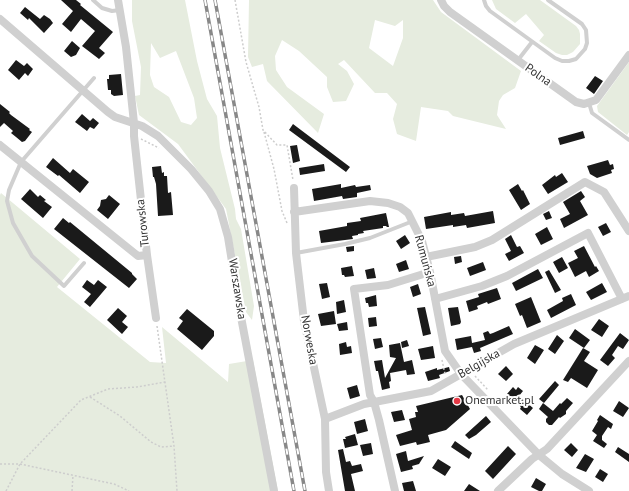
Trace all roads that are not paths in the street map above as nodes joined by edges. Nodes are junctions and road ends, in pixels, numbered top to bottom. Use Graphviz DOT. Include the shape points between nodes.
graph roads {
  1 [pos="93,0"];
  2 [pos="118,0"];
  3 [pos="442,0"];
  4 [pos="484,0"];
  5 [pos="548,0"];
  6 [pos="120,10"];
  7 [pos="0,19"];
  8 [pos="532,42"];
  9 [pos="629,55"];
  10 [pos="518,61"];
  11 [pos="94,78"];
  12 [pos="83,90"];
  13 [pos="589,103"];
  14 [pos="134,123"];
  15 [pos="629,140"];
  16 [pos="0,145"];
  17 [pos="21,162"];
  18 [pos="294,188"];
  19 [pos="294,212"];
  20 [pos="413,221"];
  21 [pos="629,231"];
  22 [pos="296,253"];
  23 [pos="147,255"];
  24 [pos="426,257"];
  25 [pos="84,263"];
  26 [pos="430,272"];
  27 [pos="625,298"];
  28 [pos="435,299"];
  29 [pos="156,318"];
  30 [pos="629,361"];
  31 [pos="461,374"];
  32 [pos="374,402"];
  33 [pos="325,419"];
  34 [pos="539,455"];
  35 [pos="274,491"];
  36 [pos="329,491"];
  37 [pos="395,491"];
  38 [pos="498,491"];
  39 [pos="589,491"];
  1 -- 6 [label="lane" via="102,8"];
  2 -- 6 [label="street, Turowska"];
  3 -- 10 [label="street, Polna" via="450,12"];
  4 -- 8 [label="lane" via="490,11"];
  5 -- 8 [label="lane" via="582,24 586,30 588,43 576,59 562,61"];
  6 -- 14 [label="street, Turowska"];
  7 -- 12 [label="street, Warszawska"];
  8 -- 10 [label="lane"];
  9 -- 13 [label="street" via="596,100"];
  10 -- 13 [label="street, Polna" via="576,102"];
  11 -- 12 [label="lane"];
  12 -- 14 [label="street, Warszawska" via="115,117"];
  12 -- 17 [label="lane"];
  13 -- 15 [label="lane" via="592,113"];
  14 -- 23 [label="street, Turowska"];
  14 -- 35 [label="street, Warszawska" via="158,136 191,169 209,191 223,218"];
  16 -- 17 [label="street"];
  17 -- 23 [label="street" via="138,256"];
  17 -- 25 [label="lane" via="7,201 14,223 32,256 64,286"];
  18 -- 19 [label="street, Norweska"];
  19 -- 20 [label="street, Rumuńska" via="370,201 400,207"];
  19 -- 22 [label="street, Norweska"];
  20 -- 22 [label="lane" via="370,238"];
  20 -- 24 [label="street, Rumuńska"];
  21 -- 24 [label="street" via="604,192 586,182 492,240 474,247"];
  22 -- 33 [label="street, Norweska" via="304,321"];
  23 -- 29 [label="street, Turowska"];
  24 -- 26 [label="street, Rumuńska"];
  26 -- 28 [label="street, Rumuńska"];
  26 -- 32 [label="street" via="388,285 354,289 370,395"];
  27 -- 28 [label="street" via="588,233 507,276"];
  27 -- 31 [label="street, Belgijska" via="514,344"];
  28 -- 31 [label="street, Rumuńska" via="444,347"];
  30 -- 34 [label="street"];
  31 -- 32 [label="street, Belgijska" via="431,391"];
  31 -- 34 [label="street, Rumuńska"];
  32 -- 33 [label="street, Belgijska"];
  32 -- 37 [label="street"];
  33 -- 36 [label="street, Norweska"];
  34 -- 38 [label="street"];
  34 -- 39 [label="street, Rumuńska"];
}
